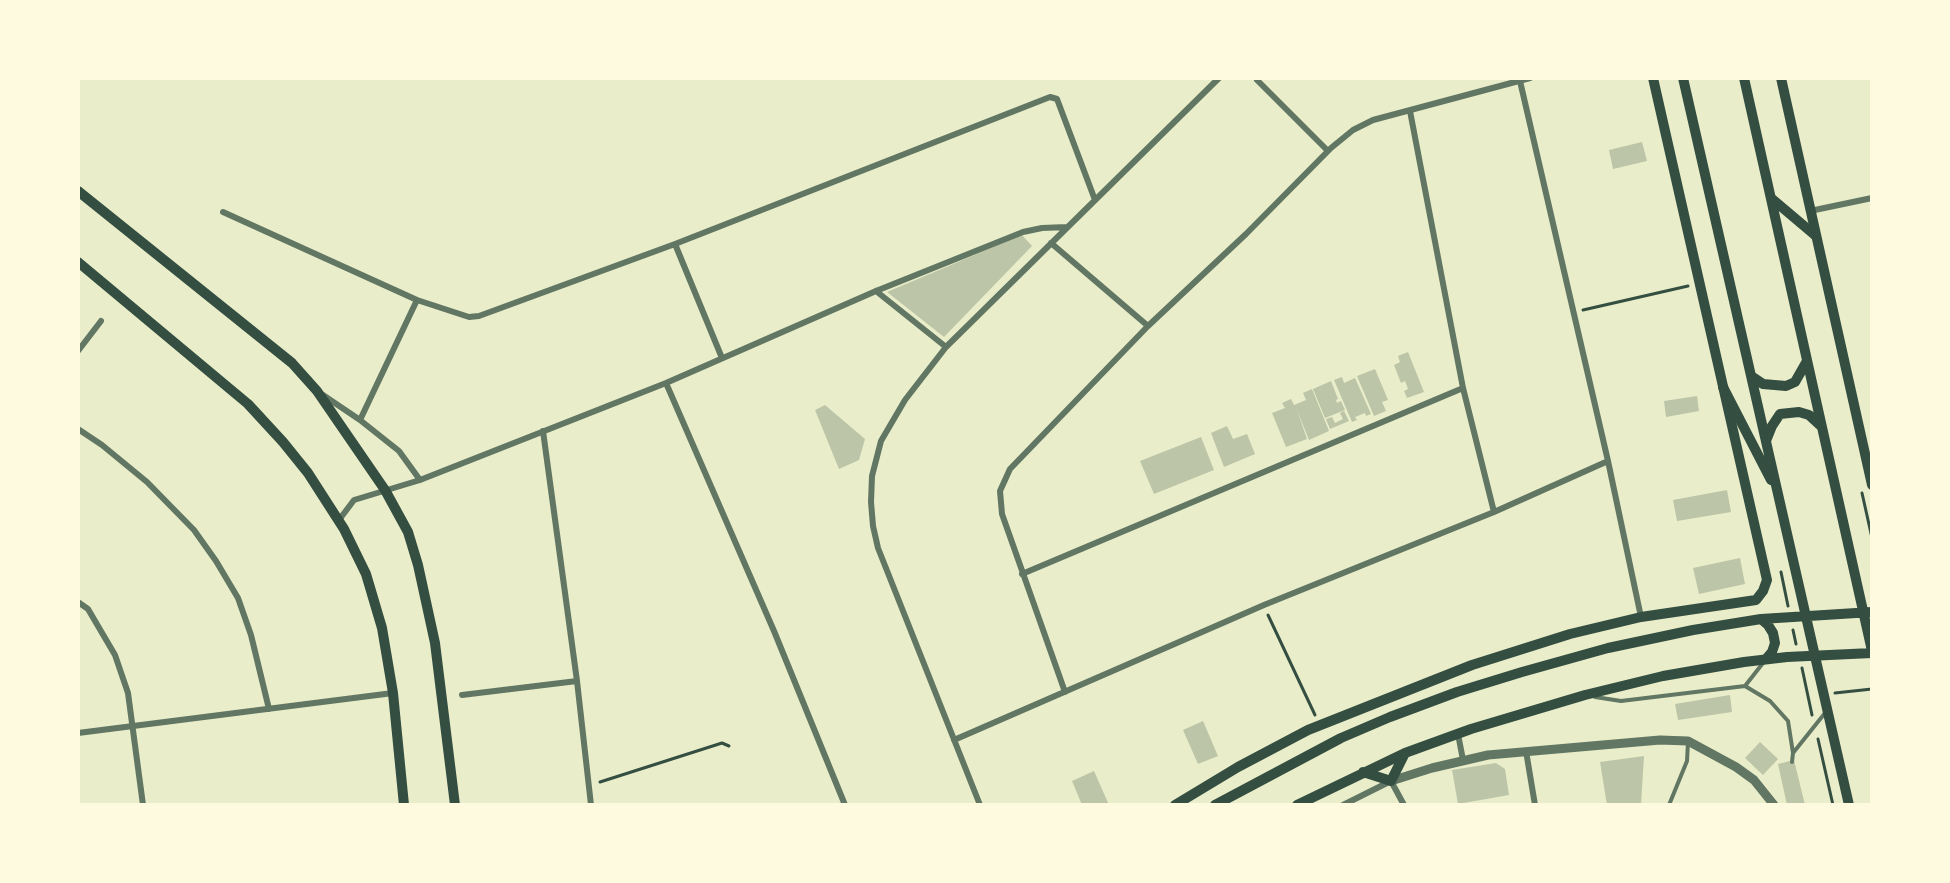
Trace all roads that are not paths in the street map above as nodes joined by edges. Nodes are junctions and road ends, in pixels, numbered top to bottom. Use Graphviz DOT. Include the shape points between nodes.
graph roads {
  1 [pos="1219,78"];
  2 [pos="1530,78"];
  3 [pos="1653,78"];
  4 [pos="1683,78"];
  5 [pos="1744,78"];
  6 [pos="1781,78"];
  7 [pos="1257,80"];
  8 [pos="1520,81"];
  9 [pos="1410,111"];
  10 [pos="1328,151"];
  11 [pos="78,191"];
  12 [pos="1771,198"];
  13 [pos="1872,198"];
  14 [pos="1095,200"];
  15 [pos="1810,210"];
  16 [pos="223,212"];
  17 [pos="1067,227"];
  18 [pos="1816,236"];
  19 [pos="1051,243"];
  20 [pos="675,244"];
  21 [pos="78,262"];
  22 [pos="876,291"];
  23 [pos="417,300"];
  24 [pos="101,321"];
  25 [pos="1148,326"];
  26 [pos="946,347"];
  27 [pos="78,351"];
  28 [pos="722,358"];
  29 [pos="1807,360"];
  30 [pos="1751,376"];
  31 [pos="666,383"];
  32 [pos="1723,387"];
  33 [pos="1463,388"];
  34 [pos="317,391"];
  35 [pos="360,420"];
  36 [pos="1822,426"];
  37 [pos="78,429"];
  38 [pos="543,431"];
  39 [pos="1766,441"];
  40 [pos="1608,461"];
  41 [pos="420,480"];
  42 [pos="1872,485"];
  43 [pos="385,490"];
  44 [pos="1779,495"];
  45 [pos="1494,512"];
  46 [pos="339,520"];
  47 [pos="1022,574"];
  48 [pos="78,602"];
  49 [pos="1868,612"];
  50 [pos="1804,615"];
  51 [pos="1641,616"];
  52 [pos="1761,619"];
  53 [pos="1872,652"];
  54 [pos="1814,656"];
  55 [pos="1766,659"];
  56 [pos="577,681"];
  57 [pos="1744,686"];
  58 [pos="1065,692"];
  59 [pos="393,693"];
  60 [pos="462,695"];
  61 [pos="1585,695"];
  62 [pos="269,710"];
  63 [pos="1827,710"];
  64 [pos="133,727"];
  65 [pos="78,733"];
  66 [pos="1458,734"];
  67 [pos="954,740"];
  68 [pos="1688,741"];
  69 [pos="1527,751"];
  70 [pos="1405,753"];
  71 [pos="1793,753"];
  72 [pos="1463,760"];
  73 [pos="1792,762"];
  74 [pos="1363,772"];
  75 [pos="1391,782"];
  76 [pos="1404,804"];
  77 [pos="143,805"];
  78 [pos="404,805"];
  79 [pos="455,805"];
  80 [pos="591,805"];
  81 [pos="845,805"];
  82 [pos="980,805"];
  83 [pos="1175,805"];
  84 [pos="1215,805"];
  85 [pos="1297,805"];
  86 [pos="1343,805"];
  87 [pos="1535,805"];
  88 [pos="1669,805"];
  89 [pos="1774,805"];
  90 [pos="1849,805"];
  1 -- 14 [label="street"];
  2 -- 8 [label="street"];
  3 -- 32 [label="main road"];
  4 -- 30 [label="main road"];
  5 -- 12 [label="main road"];
  6 -- 15 [label="main road"];
  7 -- 10 [label="street"];
  8 -- 9 [label="street"];
  8 -- 40 [label="street"];
  9 -- 10 [label="street" via="1373,120 1353,130"];
  9 -- 33 [label="street"];
  10 -- 25 [label="street"];
  11 -- 34 [label="main road" via="292,363"];
  12 -- 18 [label="main road"];
  12 -- 29 [label="main road"];
  13 -- 15 [label="street"];
  14 -- 17 [label="street"];
  14 -- 20 [label="street" via="1057,99 1050,97"];
  15 -- 18 [label="main road"];
  16 -- 23 [label="street"];
  17 -- 19 [label="street"];
  17 -- 22 [label="street" via="1023,232"];
  18 -- 42 [label="main road"];
  19 -- 25 [label="street"];
  19 -- 26 [label="street"];
  20 -- 23 [label="street" via="479,316 469,317"];
  20 -- 28 [label="street"];
  21 -- 46 [label="main road" via="248,405 308,473"];
  22 -- 26 [label="street"];
  22 -- 28 [label="street"];
  23 -- 35 [label="street"];
  24 -- 27 [label="street"];
  25 -- 47 [label="street" via="1010,469 1000,491 1002,514"];
  26 -- 67 [label="street" via="905,400 881,441 872,476 871,502 878,548"];
  28 -- 31 [label="street"];
  29 -- 30 [label="main road" via="1795,382 1786,386 1763,384"];
  29 -- 36 [label="main road"];
  30 -- 39 [label="main road"];
  31 -- 38 [label="street"];
  31 -- 81 [label="street"];
  32 -- 44 [label="main road"];
  32 -- 51 [label="main road" via="1767,580 1756,600"];
  33 -- 45 [label="street"];
  33 -- 47 [label="street"];
  34 -- 35 [label="street"];
  34 -- 43 [label="main road"];
  35 -- 41 [label="street" via="399,451"];
  36 -- 39 [label="main road" via="1799,412 1780,414"];
  36 -- 49 [label="main road"];
  37 -- 62 [label="street" via="147,482 205,545 238,598"];
  38 -- 41 [label="street"];
  38 -- 56 [label="street"];
  39 -- 44 [label="main road"];
  40 -- 45 [label="street"];
  40 -- 51 [label="street"];
  41 -- 43 [label="street"];
  43 -- 46 [label="street" via="354,500"];
  43 -- 79 [label="main road" via="408,532 418,565 435,643"];
  44 -- 50 [label="main road"];
  45 -- 58 [label="street" via="1264,605"];
  46 -- 59 [label="main road" via="366,574 382,627"];
  47 -- 58 [label="street"];
  48 -- 64 [label="street" via="87,609 115,655 128,693"];
  49 -- 50 [label="main road"];
  49 -- 53 [label="main road"];
  50 -- 52 [label="main road"];
  50 -- 54 [label="main road"];
  51 -- 83 [label="main road" via="1472,665 1319,726 1238,767"];
  52 -- 55 [label="main road" via="1773,633 1775,643"];
  52 -- 84 [label="main road" via="1608,648 1457,692 1341,738"];
  53 -- 54 [label="main road"];
  54 -- 55 [label="main road"];
  54 -- 63 [label="main road"];
  55 -- 57 [label="lane"];
  55 -- 61 [label="main road" via="1663,676"];
  56 -- 60 [label="street"];
  56 -- 80 [label="street"];
  57 -- 61 [label="lane" via="1621,701"];
  57 -- 71 [label="lane" via="1770,701 1788,721"];
  58 -- 67 [label="street"];
  59 -- 62 [label="street"];
  59 -- 78 [label="main road"];
  61 -- 66 [label="main road"];
  62 -- 64 [label="street"];
  63 -- 71 [label="lane"];
  63 -- 90 [label="main road"];
  64 -- 65 [label="street"];
  64 -- 77 [label="street"];
  66 -- 70 [label="main road"];
  66 -- 72 [label="street"];
  67 -- 82 [label="street"];
  68 -- 69 [label="street"];
  68 -- 88 [label="lane" via="1686,761"];
  68 -- 89 [label="street" via="1736,766 1754,780"];
  69 -- 72 [label="street"];
  69 -- 87 [label="street"];
  70 -- 74 [label="main road"];
  70 -- 75 [label="main road"];
  71 -- 73 [label="lane"];
  72 -- 75 [label="street"];
  74 -- 75 [label="main road"];
  74 -- 85 [label="main road"];
  75 -- 76 [label="street"];
  75 -- 86 [label="street"];
}
